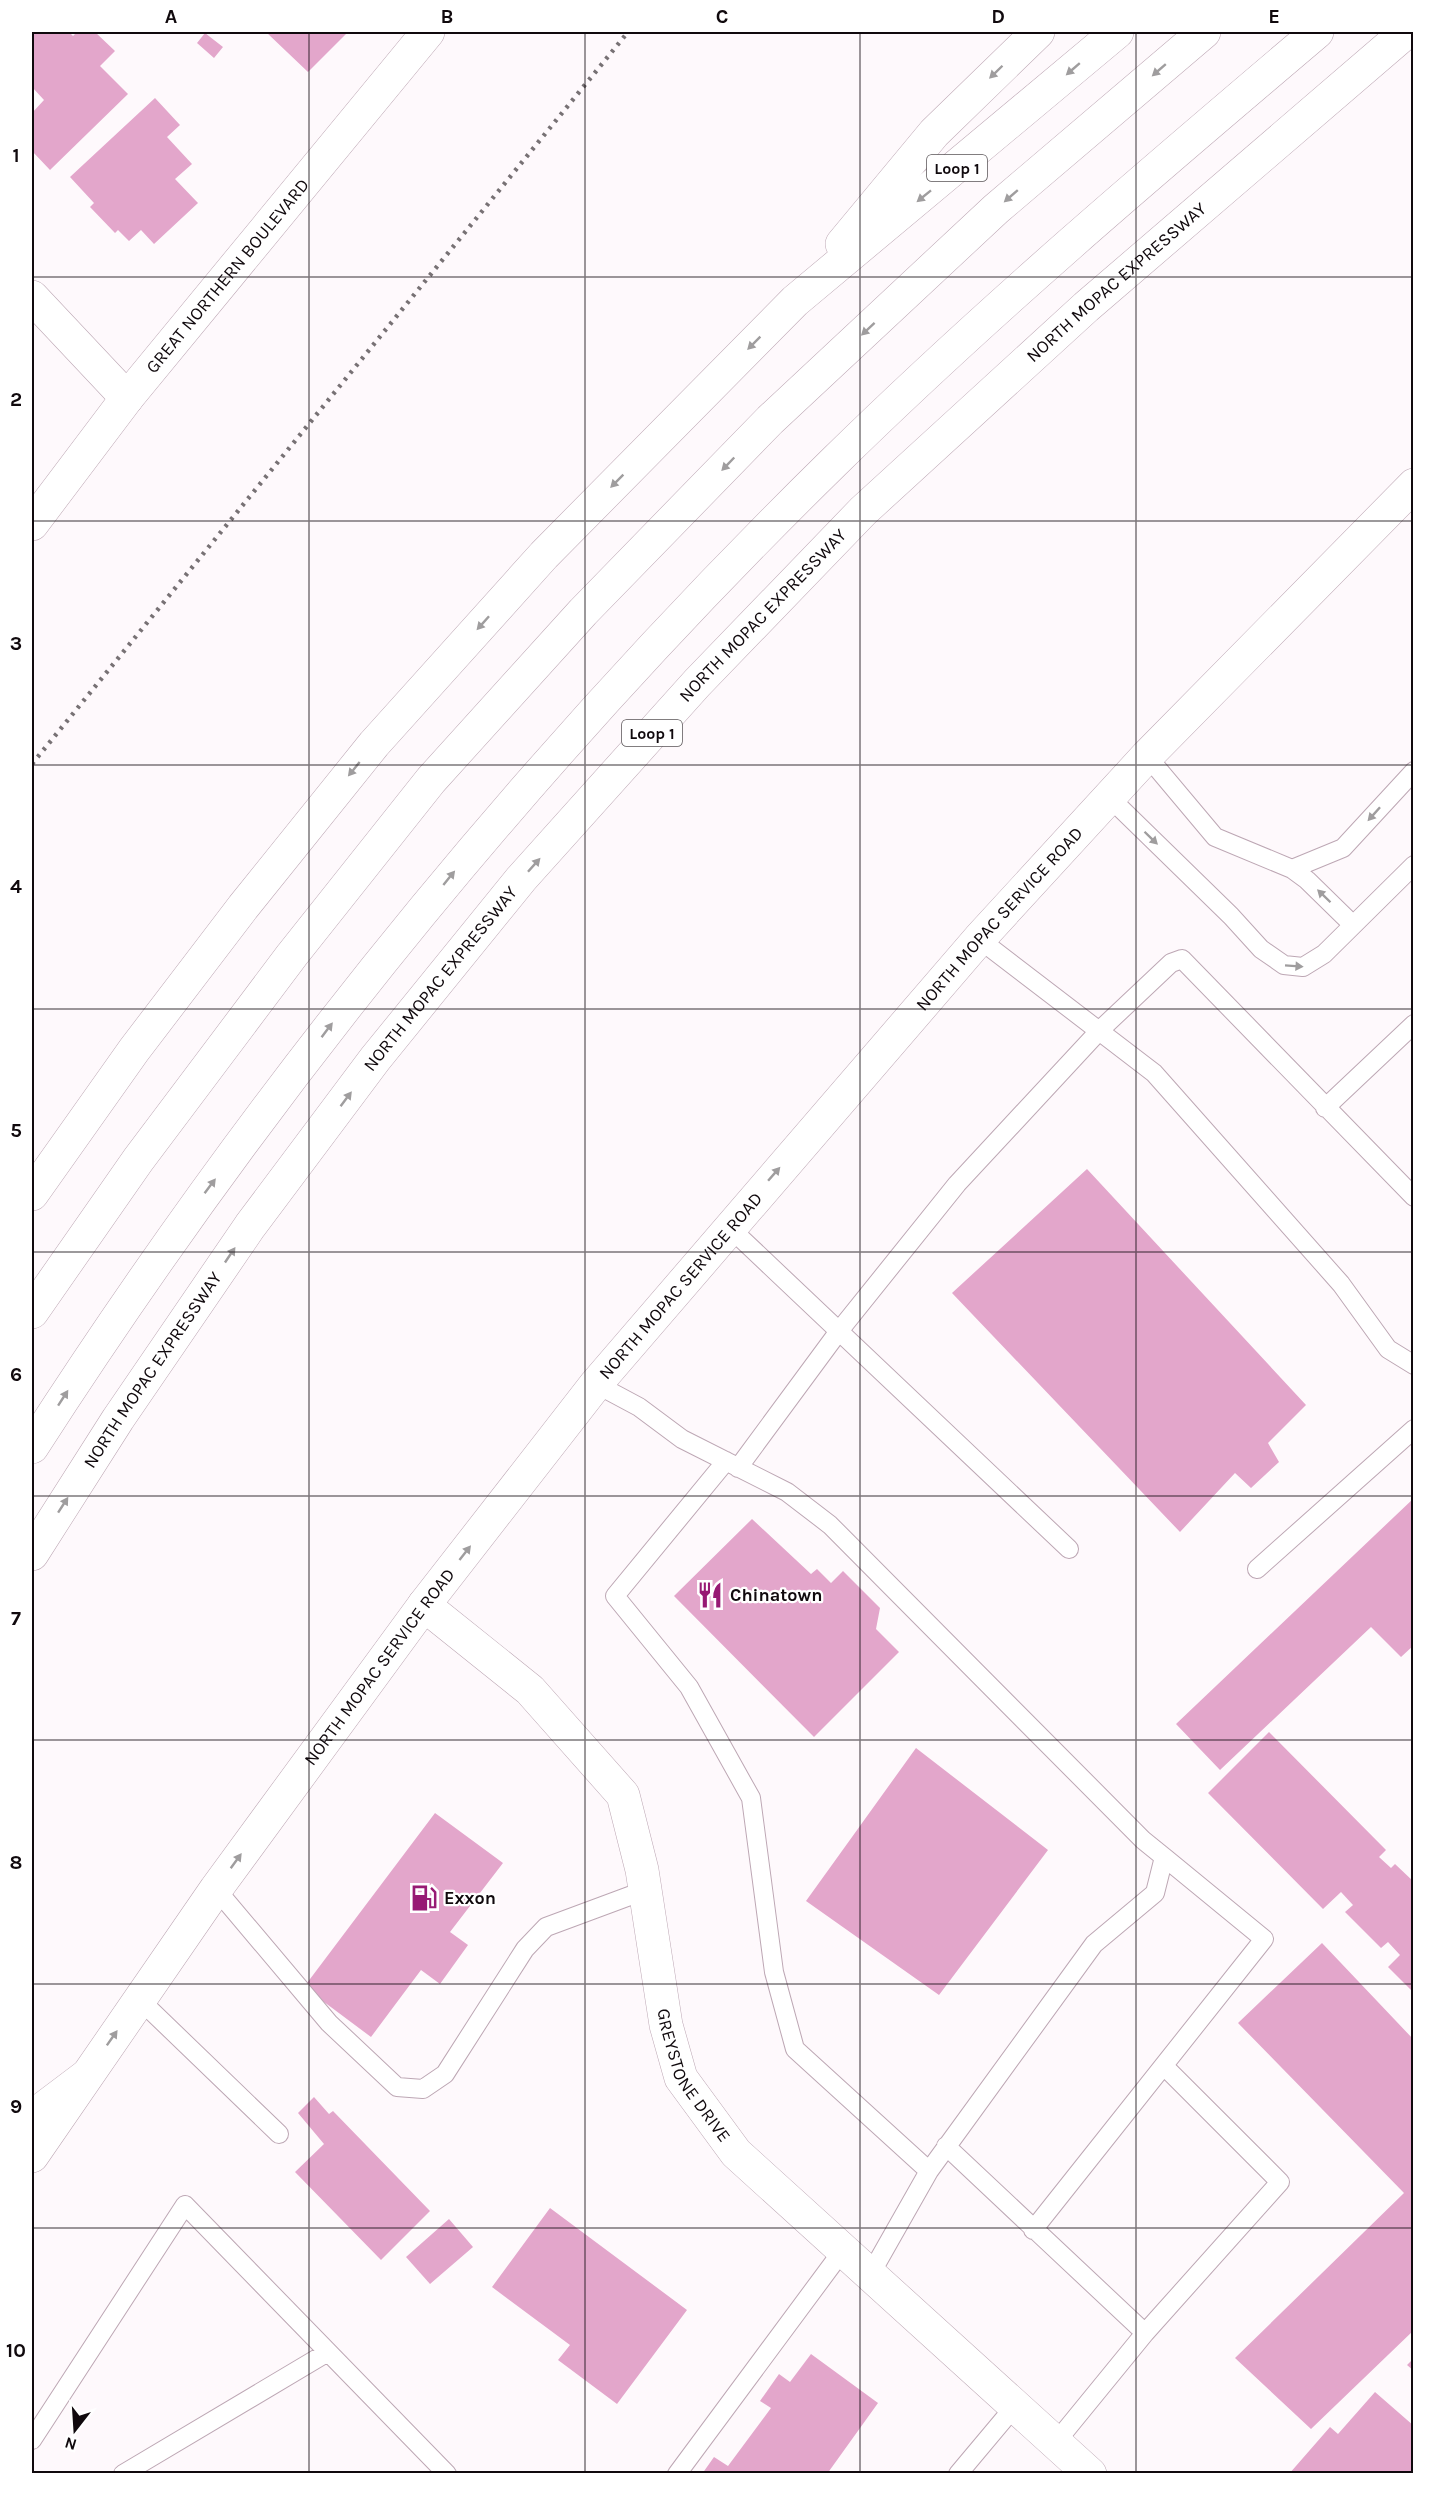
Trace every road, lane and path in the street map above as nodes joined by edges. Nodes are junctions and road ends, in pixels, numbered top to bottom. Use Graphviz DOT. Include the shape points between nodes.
graph roads {
  1 [pos="428,32"];
  2 [pos="1038,32"];
  3 [pos="1117,32"];
  4 [pos="1204,32"];
  5 [pos="1317,32"];
  6 [pos="1406,32"];
  7 [pos="32,297"];
  8 [pos="795,301"];
  9 [pos="127,398"];
  10 [pos="1413,485"];
  11 [pos="32,524"];
  12 [pos="1147,756"];
  13 [pos="1413,771"];
  14 [pos="1109,797"];
  15 [pos="1413,865"];
  16 [pos="1292,869"];
  17 [pos="1353,925"];
  18 [pos="979,939"];
  19 [pos="1413,1024"];
  20 [pos="1100,1030"];
  21 [pos="1324,1108"];
  22 [pos="32,1194"];
  23 [pos="1413,1197"];
  24 [pos="729,1227"];
  25 [pos="32,1312"];
  26 [pos="839,1331"];
  27 [pos="1413,1365"];
  28 [pos="596,1384"];
  29 [pos="1413,1429"];
  30 [pos="32,1447"];
  31 [pos="732,1464"];
  32 [pos="1069,1549"];
  33 [pos="32,1554"];
  34 [pos="1257,1569"];
  35 [pos="424,1605"];
  36 [pos="1164,1857"];
  37 [pos="216,1889"];
  38 [pos="644,1890"];
  39 [pos="139,1999"];
  40 [pos="1164,2066"];
  41 [pos="85,2077"];
  42 [pos="32,2117"];
  43 [pos="279,2134"];
  44 [pos="946,2146"];
  45 [pos="32,2156"];
  46 [pos="929,2171"];
  47 [pos="1033,2230"];
  48 [pos="843,2250"];
  49 [pos="870,2275"];
  50 [pos="1145,2333"];
  51 [pos="328,2352"];
  52 [pos="1015,2406"];
  53 [pos="32,2440"];
  54 [pos="1056,2442"];
  55 [pos="123,2474"];
  56 [pos="447,2474"];
  57 [pos="677,2474"];
  58 [pos="958,2474"];
  59 [pos="1090,2474"];
  1 -- 9 [label="main road, GREAT NORTHERN BOULEVARD"];
  2 -- 8 [label="main road, one-way" via="934,133"];
  3 -- 8 [label="main road, Loop 1, one-way"];
  4 -- 25 [label="main road, one-way" via="996,209 779,412 583,612 431,780 292,955 138,1160"];
  30 -- 5 [label="main road, one-way" via="199,1200 343,1009 486,832 633,669 834,462 1037,271"];
  33 -- 6 [label="main road, NORTH MOPAC EXPRESSWAY / Loop 1, one-way" via="250,1226 375,1059 521,879 697,683 863,511 1086,307"];
  7 -- 9 [label="main road"];
  8 -- 22 [label="main road, Loop 1, one-way" via="544,555 374,744 134,1050"];
  9 -- 11 [label="main road, GREAT NORTHERN BOULEVARD"];
  10 -- 12 [label="main road, NORTH MOPAC SERVICE ROAD"];
  12 -- 14 [label="main road, NORTH MOPAC SERVICE ROAD"];
  12 -- 16 [label="lane" via="1215,837"];
  13 -- 16 [label="lane, one-way" via="1343,848"];
  14 -- 17 [label="lane, one-way" via="1261,950 1284,965 1304,967 1324,954"];
  14 -- 18 [label="main road, NORTH MOPAC SERVICE ROAD"];
  15 -- 17 [label="lane"];
  17 -- 16 [label="lane, one-way"];
  18 -- 20 [label="lane"];
  24 -- 18 [label="main road, NORTH MOPAC SERVICE ROAD, one-way"];
  19 -- 21 [label="lane"];
  20 -- 21 [label="lane" via="1171,963 1182,959"];
  20 -- 26 [label="lane" via="957,1184"];
  20 -- 27 [label="lane" via="1154,1072 1341,1284 1388,1349"];
  21 -- 23 [label="lane"];
  24 -- 26 [label="lane"];
  24 -- 28 [label="main road, NORTH MOPAC SERVICE ROAD"];
  26 -- 31 [label="lane"];
  26 -- 32 [label="lane"];
  28 -- 31 [label="lane"];
  35 -- 28 [label="main road, NORTH MOPAC SERVICE ROAD, one-way"];
  29 -- 34 [label="lane"];
  31 -- 36 [label="lane" via="787,1492 830,1526"];
  31 -- 46 [label="lane" via="615,1596 689,1687 751,1798 774,1972 795,2049"];
  37 -- 35 [label="main road, NORTH MOPAC SERVICE ROAD, one-way"];
  35 -- 38 [label="main road, GREYSTONE DRIVE" via="530,1690 623,1795"];
  36 -- 40 [label="lane" via="1264,1939"];
  36 -- 44 [label="lane" via="1155,1893 1094,1944"];
  37 -- 38 [label="lane" via="329,2023 397,2087 423,2089 445,2074 525,1949 546,1927"];
  37 -- 39 [label="main road, NORTH MOPAC SERVICE ROAD"];
  38 -- 48 [label="main road, GREYSTONE DRIVE" via="666,2025 681,2078 736,2153"];
  41 -- 39 [label="main road, NORTH MOPAC SERVICE ROAD, one-way"];
  39 -- 43 [label="lane"];
  40 -- 47 [label="lane"];
  40 -- 50 [label="lane" via="1280,2182"];
  41 -- 42 [label="main road"];
  41 -- 45 [label="main road, NORTH MOPAC SERVICE ROAD"];
  44 -- 46 [label="lane"];
  44 -- 47 [label="lane"];
  46 -- 49 [label="lane"];
  47 -- 50 [label="lane"];
  48 -- 49 [label="main road, GREYSTONE DRIVE"];
  48 -- 57 [label="lane"];
  49 -- 52 [label="main road, GREYSTONE DRIVE"];
  50 -- 54 [label="lane"];
  51 -- 53 [label="lane" via="184,2205"];
  51 -- 55 [label="lane"];
  51 -- 56 [label="lane"];
  52 -- 54 [label="main road, GREYSTONE DRIVE"];
  52 -- 58 [label="lane"];
  54 -- 59 [label="main road, GREYSTONE DRIVE"];
}
